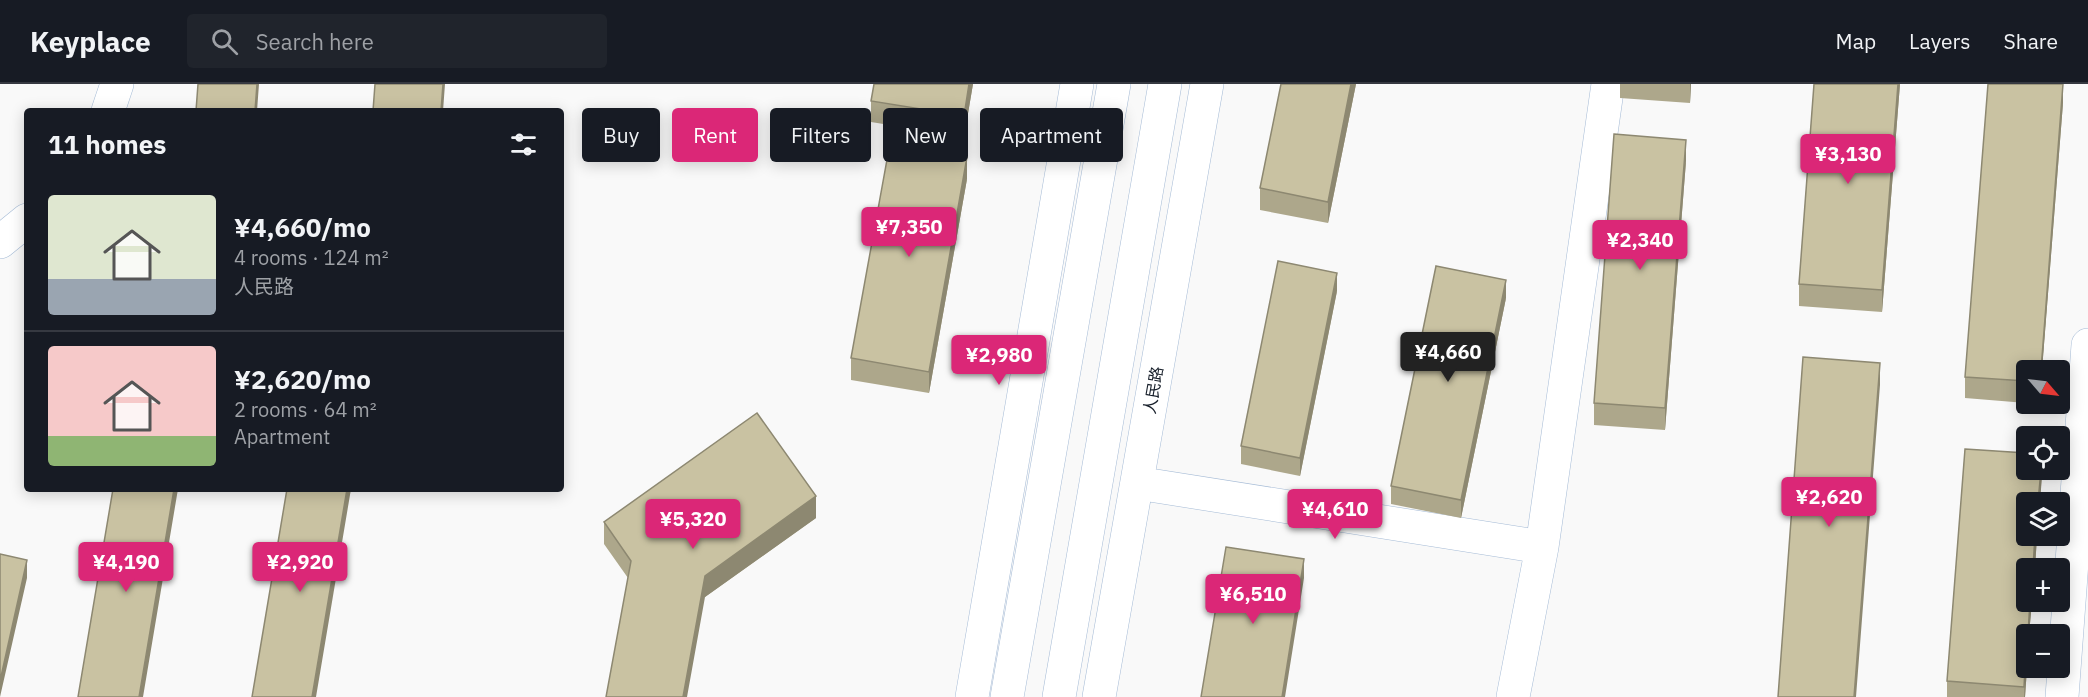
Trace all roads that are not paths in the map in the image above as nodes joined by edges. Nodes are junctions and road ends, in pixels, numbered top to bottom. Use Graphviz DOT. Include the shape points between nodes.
graph roads {
  1 [pos="117,84"];
  2 [pos="1077,84"];
  3 [pos="1114,84"];
  4 [pos="1165,84"];
  5 [pos="1207,84"];
  6 [pos="1608,84"];
  7 [pos="109,108"];
  8 [pos="24,222"];
  9 [pos="0,242"];
  10 [pos="2088,345"];
  11 [pos="1137,483"];
  12 [pos="1542,547"];
  13 [pos="972,697"];
  14 [pos="1008,697"];
  15 [pos="1059,697"];
  16 [pos="1099,697"];
  17 [pos="1513,697"];
  18 [pos="2062,697"];
  1 -- 7 [label="street"];
  2 -- 13 [label="street"];
  3 -- 14 [label="street"];
  4 -- 15 [label="street"];
  5 -- 11 [label="street, 人民路"];
  6 -- 12 [label="street"];
  8 -- 9 [label="street"];
  10 -- 18 [label="street"];
  11 -- 12 [label="street"];
  11 -- 16 [label="street, 人民路"];
  12 -- 17 [label="street"];
}
